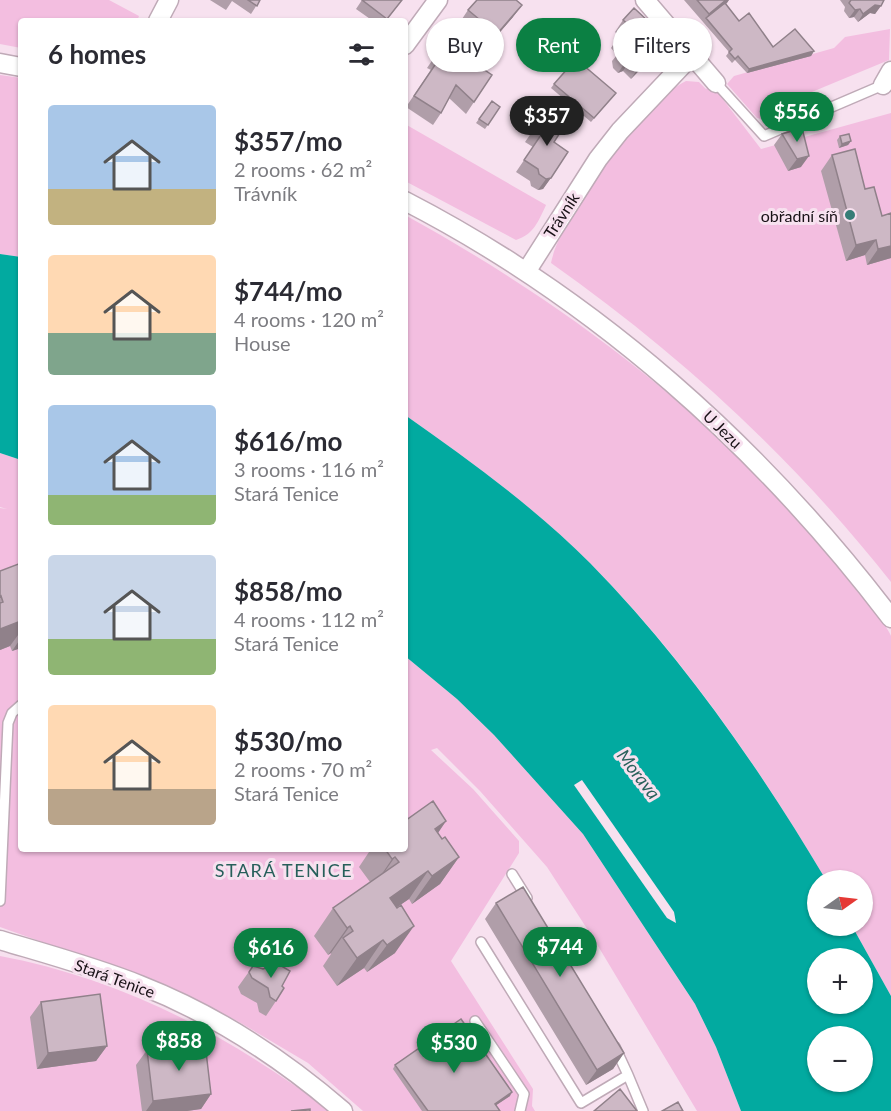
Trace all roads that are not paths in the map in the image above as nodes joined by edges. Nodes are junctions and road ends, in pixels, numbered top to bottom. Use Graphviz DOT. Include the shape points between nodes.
graph roads {
  1 [pos="169,0"];
  2 [pos="438,0"];
  3 [pos="645,0"];
  4 [pos="160,18"];
  5 [pos="660,18"];
  6 [pos="408,41"];
  7 [pos="0,63"];
  8 [pos="18,66"];
  9 [pos="676,72"];
  10 [pos="707,72"];
  11 [pos="887,78"];
  12 [pos="716,83"];
  13 [pos="408,203"];
  14 [pos="526,272"];
  15 [pos="891,618"];
  16 [pos="18,708"];
  17 [pos="512,874"];
  18 [pos="0,901"];
  19 [pos="531,904"];
  20 [pos="0,940"];
  21 [pos="481,942"];
  22 [pos="475,1021"];
  23 [pos="608,1033"];
  24 [pos="628,1075"];
  25 [pos="343,1111"];
  26 [pos="520,1111"];
  27 [pos="643,1111"];
  1 -- 4 [label="street"];
  2 -- 6 [label="street"];
  3 -- 5 [label="street"];
  7 -- 8 [label="street"];
  9 -- 14 [label="street, Trávník" via="598,159"];
  10 -- 12 [label="street"];
  11 -- 12 [label="lane" via="764,136"];
  13 -- 14 [label="street"];
  14 -- 15 [label="street, U Jezu" via="624,343 724,429 826,536"];
  16 -- 18 [label="lane" via="8,723"];
  17 -- 19 [label="lane"];
  20 -- 25 [label="street, Stará Tenice" via="99,971 178,1002 257,1046"];
  21 -- 24 [label="lane" via="581,1103"];
  22 -- 26 [label="lane" via="524,1094"];
  23 -- 24 [label="lane"];
  24 -- 27 [label="lane"];
}
